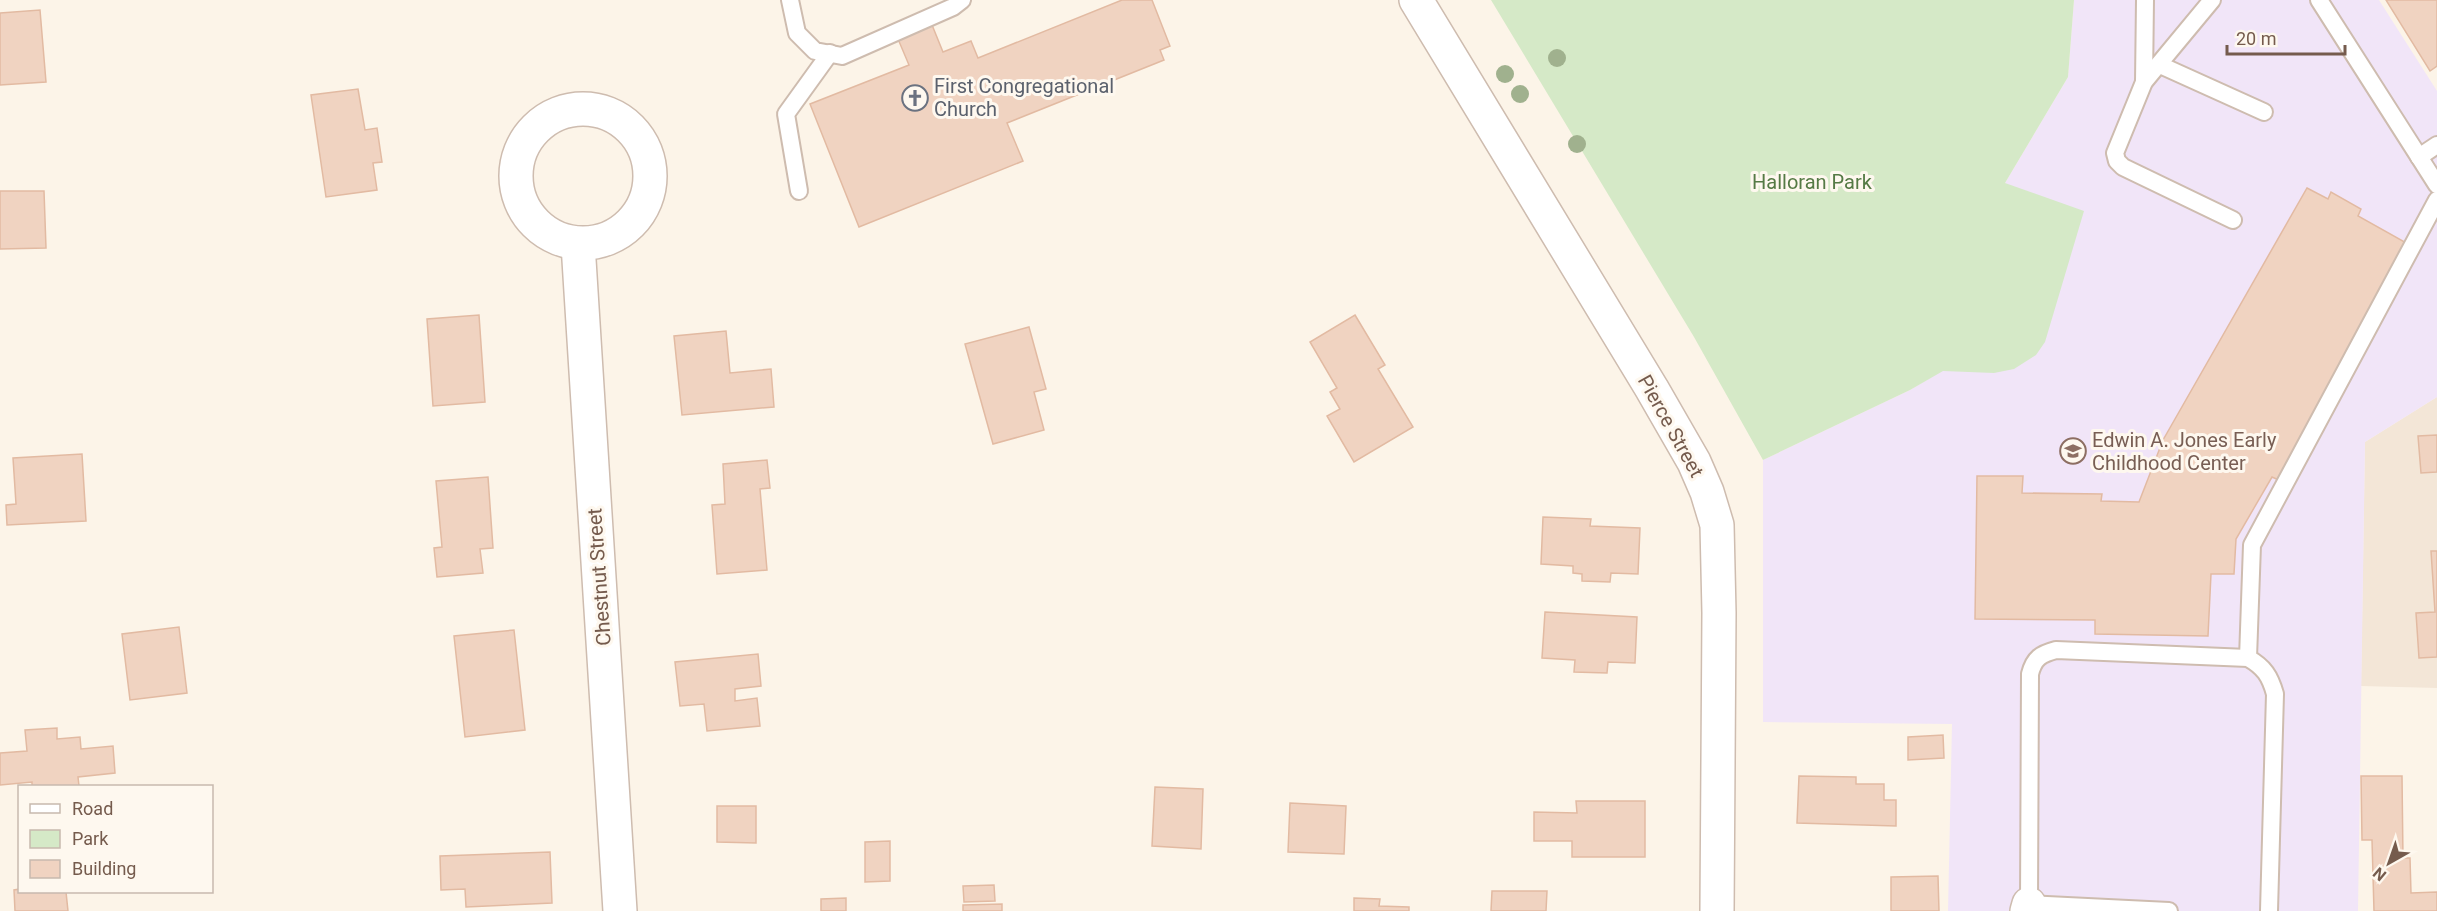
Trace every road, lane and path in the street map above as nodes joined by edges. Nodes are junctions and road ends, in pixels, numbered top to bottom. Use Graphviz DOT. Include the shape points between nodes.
graph roads {
  1 [pos="790,0"];
  2 [pos="962,0"];
  3 [pos="1416,0"];
  4 [pos="2145,0"];
  5 [pos="2212,0"];
  6 [pos="2319,0"];
  7 [pos="830,53"];
  8 [pos="2160,65"];
  9 [pos="2144,82"];
  10 [pos="2264,112"];
  11 [pos="2437,145"];
  12 [pos="2419,157"];
  13 [pos="2437,185"];
  14 [pos="800,190"];
  15 [pos="2437,200"];
  16 [pos="2233,220"];
  17 [pos="578,243"];
  18 [pos="2248,658"];
  19 [pos="2028,907"];
  20 [pos="620,911"];
  21 [pos="1717,911"];
  22 [pos="2169,911"];
  23 [pos="2269,911"];
  1 -- 7 [label="lane" via="797,33 815,51"];
  2 -- 7 [label="lane" via="953,8 864,48 842,56"];
  3 -- 21 [label="street, Pierce Street" via="1652,389 1707,492 1717,525"];
  4 -- 9 [label="lane"];
  5 -- 8 [label="lane"];
  6 -- 12 [label="lane"];
  7 -- 14 [label="lane" via="786,114"];
  8 -- 9 [label="lane"];
  8 -- 10 [label="lane"];
  9 -- 16 [label="lane" via="2115,153 2117,161"];
  11 -- 12 [label="lane"];
  12 -- 13 [label="lane"];
  15 -- 18 [label="lane" via="2252,545"];
  17 -- 17 [label="street" via="607,239 633,222 648,195 650,180 645,150 628,126 601,111 586,109 555,114 535,129 521,148 515,180 518,196 534,223 562,240"];
  17 -- 20 [label="street, Chestnut Street"];
  18 -- 19 [label="lane" via="2056,650 2039,656 2030,674"];
  18 -- 23 [label="lane" via="2266,672 2275,694"];
  19 -- 22 [label="lane"];
}
